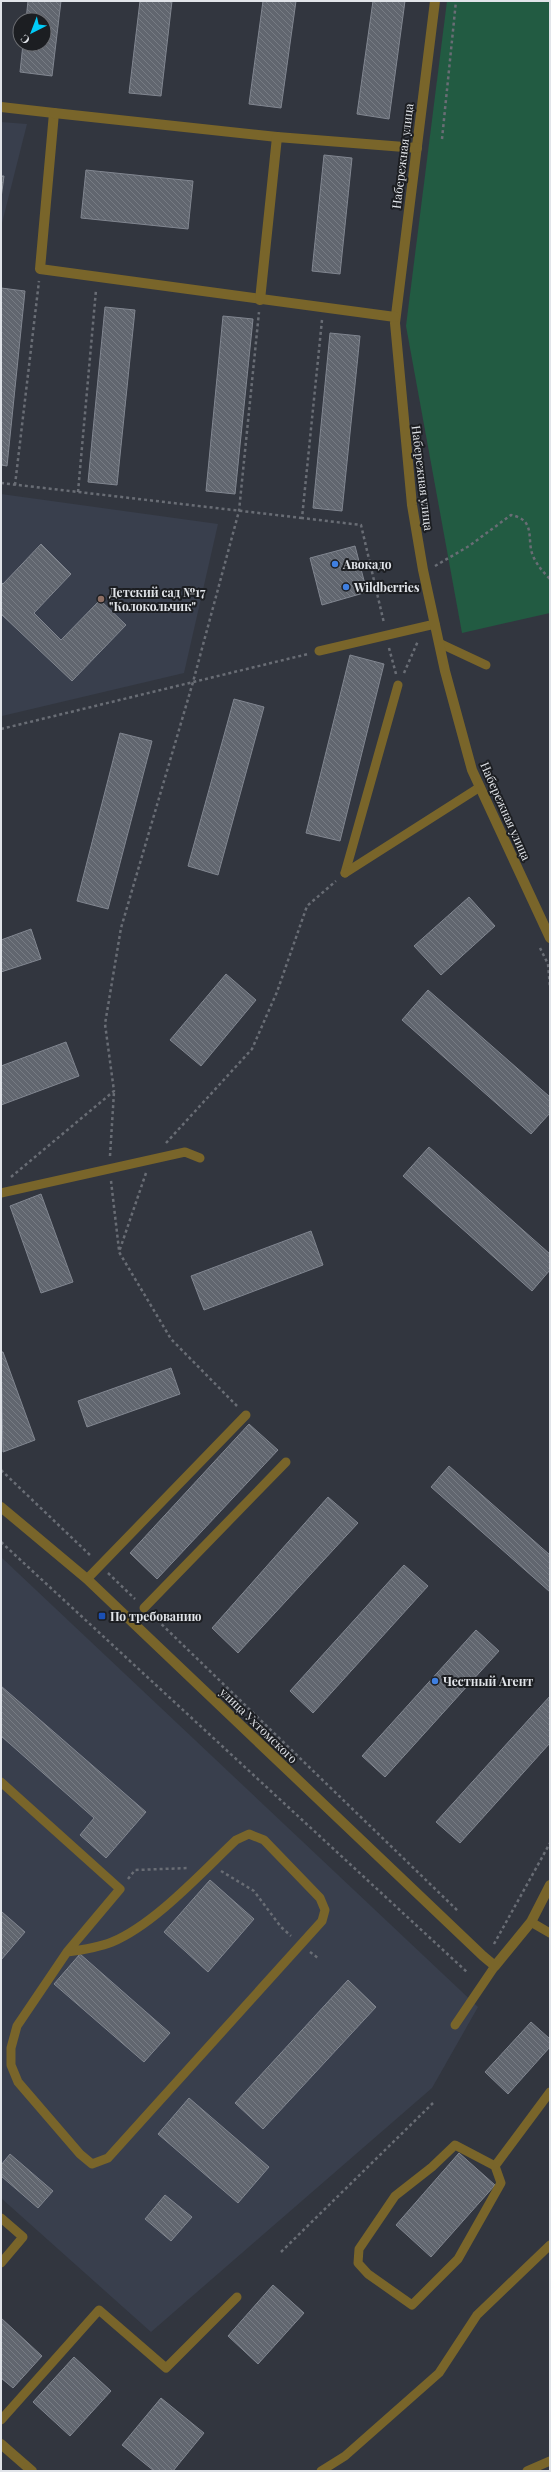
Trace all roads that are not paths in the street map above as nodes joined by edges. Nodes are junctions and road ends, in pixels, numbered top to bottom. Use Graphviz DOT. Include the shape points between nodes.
graph roads {
  1 [pos="435,1"];
  2 [pos="1,107"];
  3 [pos="54,113"];
  4 [pos="277,137"];
  5 [pos="416,148"];
  6 [pos="260,300"];
  7 [pos="395,317"];
  8 [pos="430,625"];
  9 [pos="439,643"];
  10 [pos="319,651"];
  11 [pos="486,665"];
  12 [pos="398,685"];
  13 [pos="480,787"];
  14 [pos="550,938"];
  15 [pos="200,1158"];
  16 [pos="1,1193"];
  17 [pos="246,1415"];
  18 [pos="286,1462"];
  19 [pos="1,1506"];
  20 [pos="87,1579"];
  21 [pos="144,1608"];
  22 [pos="1,1782"];
  23 [pos="550,1885"];
  24 [pos="531,1922"];
  25 [pos="550,1933"];
  26 [pos="67,1952"];
  27 [pos="495,1966"];
  28 [pos="455,2025"];
  29 [pos="550,2092"];
  30 [pos="495,2166"];
  31 [pos="1,2218"];
  32 [pos="550,2245"];
  33 [pos="1,2263"];
  34 [pos="237,2297"];
  35 [pos="1,2420"];
  36 [pos="1,2444"];
  37 [pos="550,2461"];
  38 [pos="32,2471"];
  39 [pos="321,2471"];
  40 [pos="527,2471"];
  1 -- 5 [label="street, Набережная улица"];
  2 -- 3 [label="street"];
  3 -- 4 [label="street"];
  3 -- 6 [label="street" via="40,269"];
  4 -- 5 [label="street"];
  4 -- 6 [label="street"];
  5 -- 7 [label="street, Набережная улица"];
  6 -- 7 [label="street"];
  7 -- 8 [label="street, Набережная улица" via="412,505"];
  8 -- 9 [label="street, Набережная улица"];
  8 -- 10 [label="lane"];
  9 -- 11 [label="lane"];
  9 -- 13 [label="street, Набережная улица" via="472,770"];
  12 -- 13 [label="lane" via="345,873"];
  13 -- 14 [label="street, Набережная улица"];
  15 -- 16 [label="lane" via="185,1152"];
  17 -- 20 [label="lane"];
  18 -- 21 [label="lane"];
  19 -- 20 [label="street, улица Ухтомского"];
  20 -- 27 [label="street, улица Ухтомского"];
  22 -- 26 [label="lane" via="120,1889"];
  23 -- 24 [label="street"];
  24 -- 25 [label="lane"];
  24 -- 27 [label="street"];
  26 -- 26 [label="lane" via="96,1948 113,1942 133,1930 157,1912 236,1840 249,1834 264,1840 320,1898 325,1910 322,1921 108,2158 92,2164 80,2154 18,2082 11,2065 11,2048 17,2026"];
  27 -- 28 [label="lane"];
  29 -- 30 [label="lane"];
  30 -- 30 [label="lane" via="501,2183 458,2260 412,2305 368,2274 358,2263 359,2249 395,2196 455,2145"];
  31 -- 33 [label="lane" via="23,2237"];
  32 -- 39 [label="lane" via="477,2315 440,2372 345,2456"];
  34 -- 35 [label="lane" via="166,2368 99,2310"];
  36 -- 38 [label="street"];
  37 -- 40 [label="lane"];
}
